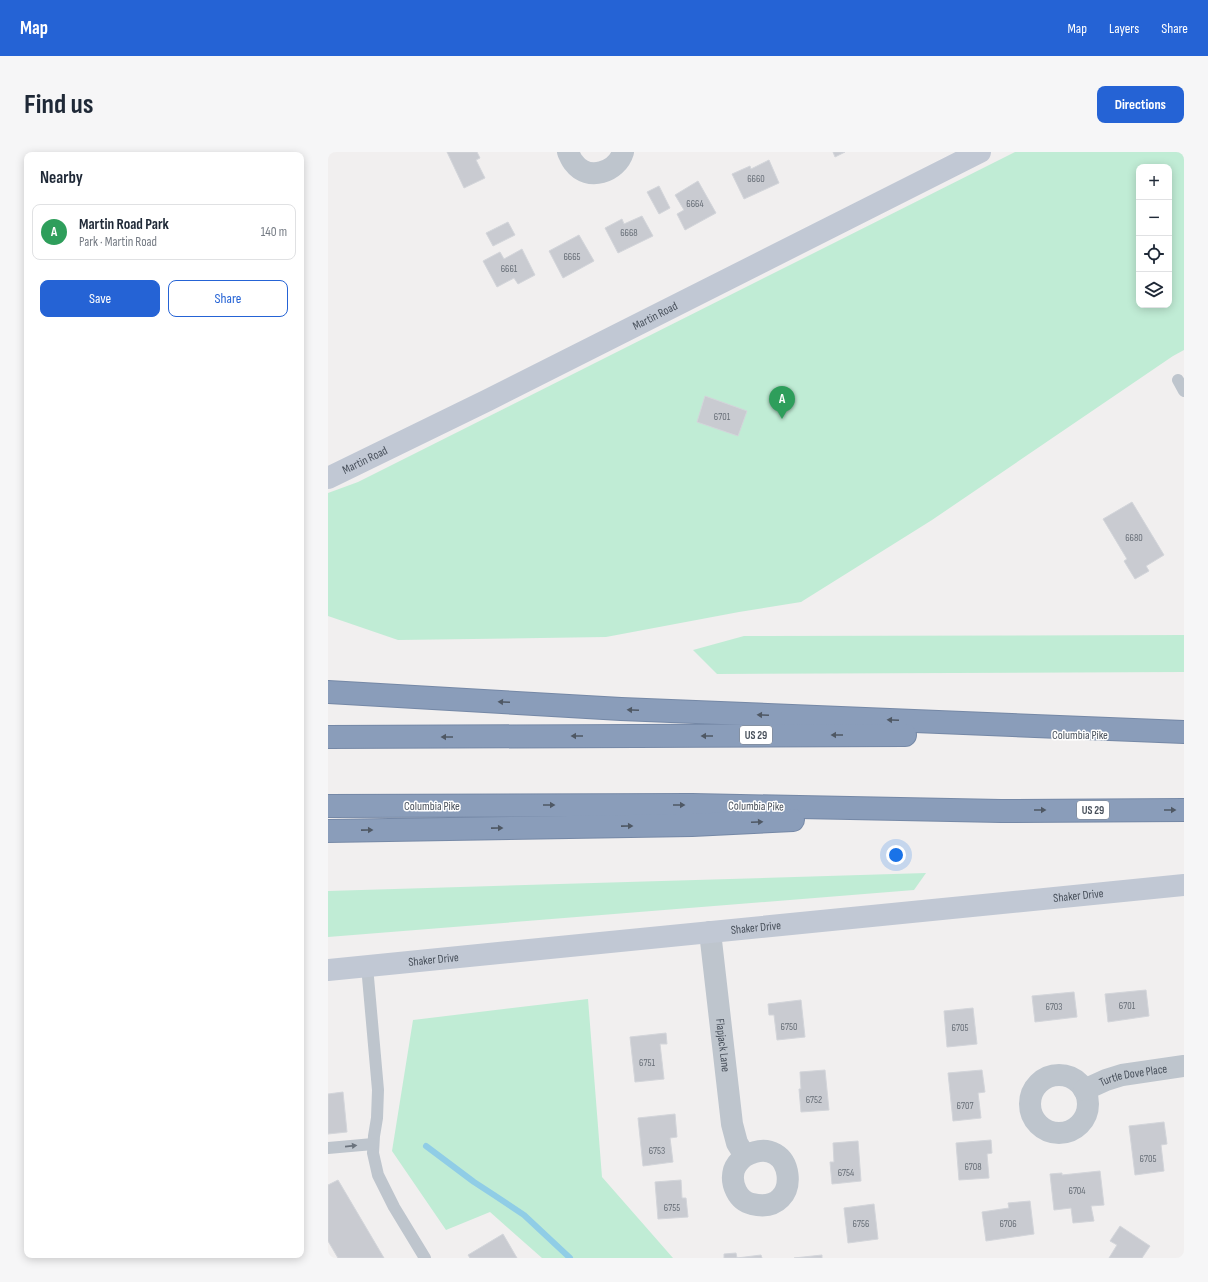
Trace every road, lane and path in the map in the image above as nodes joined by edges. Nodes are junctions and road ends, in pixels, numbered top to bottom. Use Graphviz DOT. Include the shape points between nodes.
graph roads {
  1 [pos="568,152"];
  2 [pos="623,152"];
  3 [pos="980,152"];
  4 [pos="328,478"];
  5 [pos="328,692"];
  6 [pos="1184,733"];
  7 [pos="328,737"];
  8 [pos="328,806"];
  9 [pos="1184,810"];
  10 [pos="1001,811"];
  11 [pos="328,831"];
  12 [pos="1184,885"];
  13 [pos="710,932"];
  14 [pos="367,966"];
  15 [pos="328,970"];
  16 [pos="1184,1066"];
  17 [pos="1084,1090"];
  18 [pos="373,1144"];
  19 [pos="328,1148"];
  20 [pos="745,1156"];
  21 [pos="425,1258"];
  1 -- 2 [label="street" via="574,164 584,171 596,173 608,170 618,162"];
  3 -- 4 [label="street, Martin Road"];
  6 -- 5 [label="highway, one-way" via="621,710"];
  6 -- 7 [label="highway, Columbia Pike / US 29, one-way"];
  8 -- 10 [label="highway, Columbia Pike / US 29, one-way" via="692,805"];
  10 -- 9 [label="highway, Columbia Pike / US 29, one-way"];
  11 -- 10 [label="highway, one-way" via="692,825"];
  12 -- 13 [label="street, Shaker Drive"];
  13 -- 14 [label="street, Shaker Drive"];
  13 -- 20 [label="street, Flapjack Lane" via="732,1124"];
  14 -- 15 [label="street, Shaker Drive"];
  14 -- 18 [label="lane" via="378,1090"];
  16 -- 17 [label="street, Turtle Dove Place" via="1122,1075"];
  19 -- 18 [label="lane, one-way"];
  18 -- 21 [label="lane" via="378,1175"];
}
